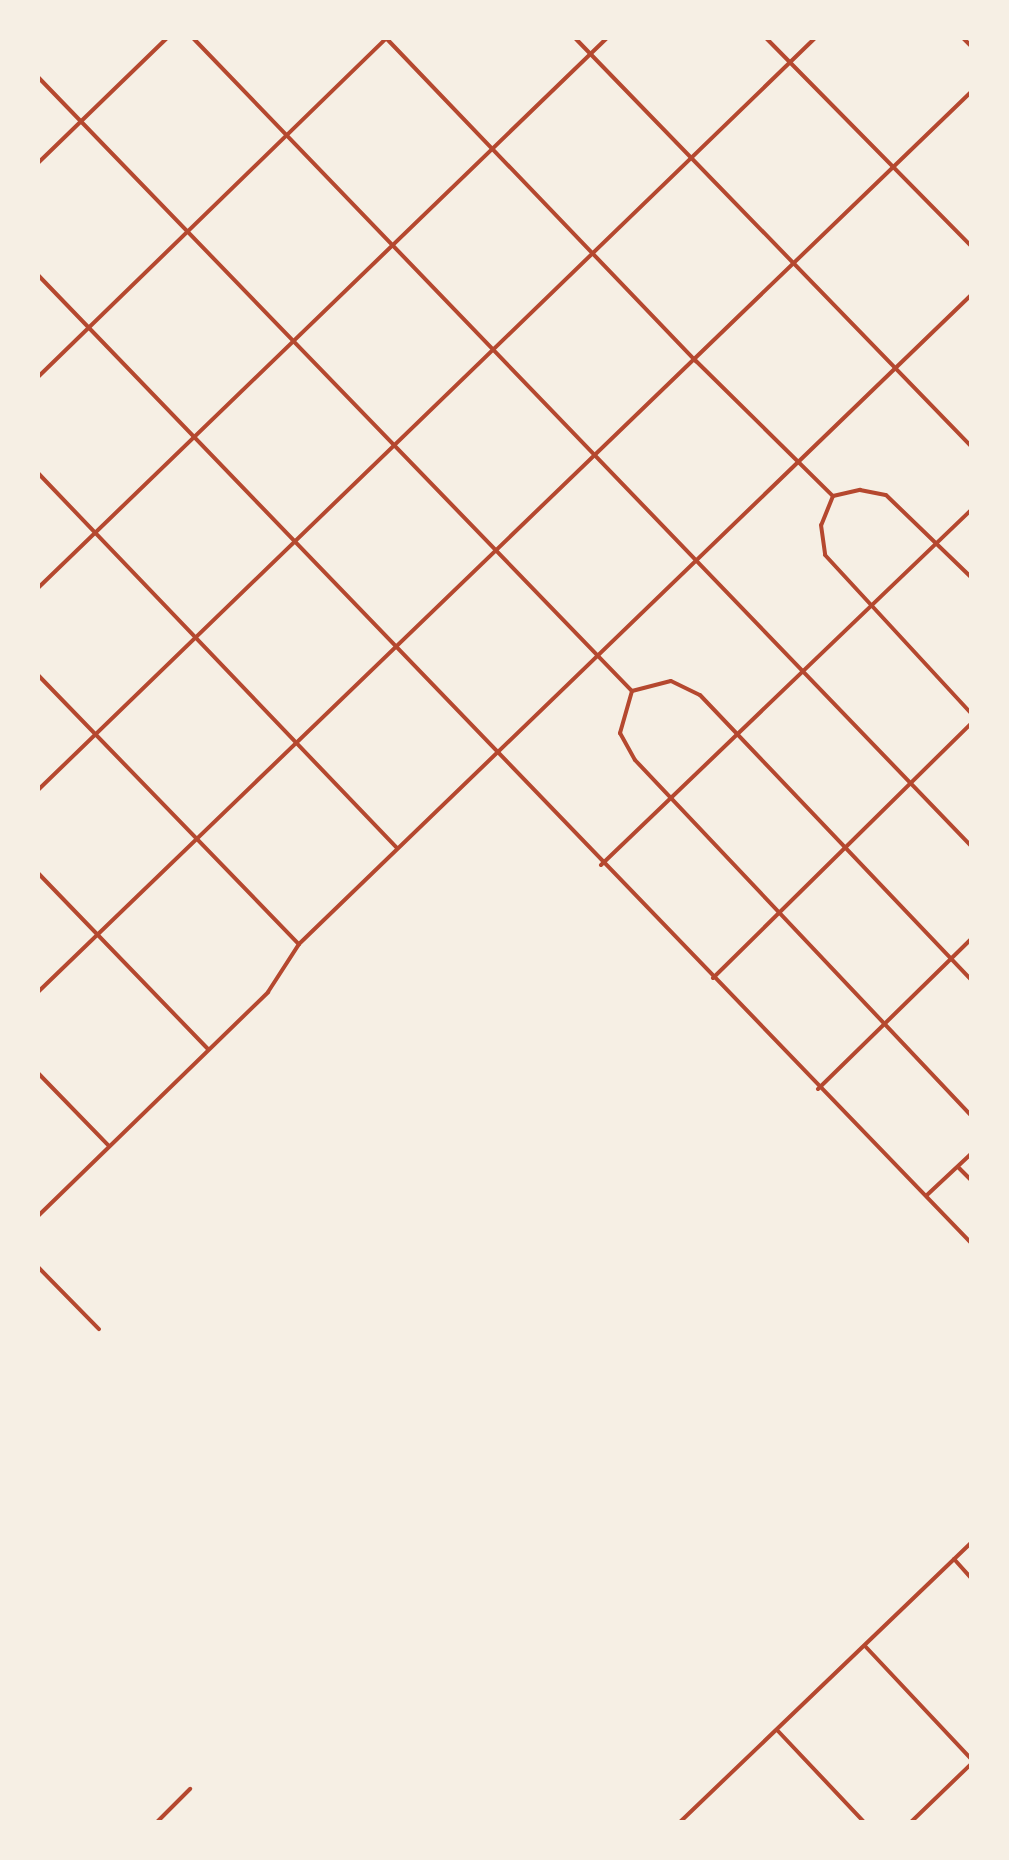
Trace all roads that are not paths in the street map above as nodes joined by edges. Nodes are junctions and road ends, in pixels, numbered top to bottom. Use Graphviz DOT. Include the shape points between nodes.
graph roads {
  1 [pos="167,38"];
  2 [pos="193,38"];
  3 [pos="386,38"];
  4 [pos="575,38"];
  5 [pos="607,38"];
  6 [pos="766,38"];
  7 [pos="815,38"];
  8 [pos="963,38"];
  9 [pos="971,46"];
  10 [pos="591,54"];
  11 [pos="789,63"];
  12 [pos="38,77"];
  13 [pos="971,92"];
  14 [pos="81,123"];
  15 [pos="285,133"];
  16 [pos="492,152"];
  17 [pos="692,158"];
  18 [pos="38,163"];
  19 [pos="895,166"];
  20 [pos="188,232"];
  21 [pos="971,246"];
  22 [pos="392,247"];
  23 [pos="593,255"];
  24 [pos="796,264"];
  25 [pos="38,275"];
  26 [pos="971,295"];
  27 [pos="89,328"];
  28 [pos="294,342"];
  29 [pos="494,351"];
  30 [pos="696,361"];
  31 [pos="893,368"];
  32 [pos="38,377"];
  33 [pos="194,440"];
  34 [pos="971,446"];
  35 [pos="395,447"];
  36 [pos="597,456"];
  37 [pos="798,462"];
  38 [pos="38,473"];
  39 [pos="833,496"];
  40 [pos="971,510"];
  41 [pos="95,532"];
  42 [pos="294,542"];
  43 [pos="938,542"];
  44 [pos="499,553"];
  45 [pos="697,564"];
  46 [pos="971,577"];
  47 [pos="38,588"];
  48 [pos="873,608"];
  49 [pos="195,637"];
  50 [pos="397,649"];
  51 [pos="599,656"];
  52 [pos="805,672"];
  53 [pos="38,675"];
  54 [pos="632,691"];
  55 [pos="971,713"];
  56 [pos="971,724"];
  57 [pos="96,734"];
  58 [pos="738,735"];
  59 [pos="298,742"];
  60 [pos="497,752"];
  61 [pos="910,783"];
  62 [pos="38,790"];
  63 [pos="672,800"];
  64 [pos="196,840"];
  65 [pos="971,846"];
  66 [pos="397,848"];
  67 [pos="847,849"];
  68 [pos="601,865"];
  69 [pos="38,873"];
  70 [pos="781,912"];
  71 [pos="97,934"];
  72 [pos="971,939"];
  73 [pos="299,944"];
  74 [pos="951,960"];
  75 [pos="713,978"];
  76 [pos="971,980"];
  77 [pos="38,992"];
  78 [pos="886,1025"];
  79 [pos="208,1049"];
  80 [pos="38,1073"];
  81 [pos="818,1089"];
  82 [pos="971,1115"];
  83 [pos="109,1146"];
  84 [pos="971,1154"];
  85 [pos="958,1167"];
  86 [pos="971,1180"];
  87 [pos="927,1195"];
  88 [pos="38,1216"];
  89 [pos="971,1243"];
  90 [pos="38,1267"];
  91 [pos="99,1329"];
  92 [pos="971,1543"];
  93 [pos="954,1559"];
  94 [pos="971,1578"];
  95 [pos="865,1646"];
  96 [pos="778,1731"];
  97 [pos="971,1762"];
  98 [pos="190,1789"];
  99 [pos="157,1822"];
  100 [pos="680,1822"];
  101 [pos="864,1822"];
  102 [pos="911,1822"];
  1 -- 14 [label="street"];
  2 -- 15 [label="street"];
  3 -- 15 [label="street"];
  3 -- 16 [label="street"];
  4 -- 10 [label="street"];
  5 -- 10 [label="street"];
  6 -- 11 [label="street"];
  7 -- 11 [label="street"];
  8 -- 9 [label="street"];
  10 -- 16 [label="street"];
  10 -- 17 [label="street"];
  11 -- 17 [label="street"];
  11 -- 19 [label="street"];
  12 -- 14 [label="street"];
  13 -- 19 [label="street"];
  14 -- 18 [label="street"];
  14 -- 20 [label="street"];
  15 -- 20 [label="street"];
  15 -- 22 [label="street"];
  16 -- 22 [label="street"];
  16 -- 23 [label="street"];
  17 -- 23 [label="street"];
  17 -- 24 [label="street"];
  19 -- 21 [label="street"];
  19 -- 24 [label="street"];
  20 -- 27 [label="street"];
  20 -- 28 [label="street"];
  22 -- 28 [label="street"];
  22 -- 29 [label="street"];
  23 -- 29 [label="street"];
  23 -- 30 [label="street"];
  24 -- 30 [label="street"];
  24 -- 31 [label="street"];
  25 -- 27 [label="street"];
  26 -- 31 [label="street"];
  27 -- 32 [label="street"];
  27 -- 33 [label="street"];
  28 -- 33 [label="street"];
  28 -- 35 [label="street"];
  29 -- 35 [label="street"];
  29 -- 36 [label="street"];
  30 -- 36 [label="street"];
  30 -- 37 [label="street"];
  31 -- 34 [label="street"];
  31 -- 37 [label="street"];
  33 -- 41 [label="street"];
  33 -- 42 [label="street"];
  35 -- 42 [label="street"];
  35 -- 44 [label="street"];
  36 -- 44 [label="street"];
  36 -- 45 [label="street"];
  37 -- 39 [label="street"];
  37 -- 45 [label="street"];
  38 -- 41 [label="street"];
  39 -- 43 [label="street" via="860,490 886,495"];
  39 -- 48 [label="street" via="821,525 825,555"];
  40 -- 43 [label="street"];
  41 -- 47 [label="street"];
  41 -- 49 [label="street"];
  42 -- 49 [label="street"];
  42 -- 50 [label="street"];
  43 -- 46 [label="street"];
  43 -- 48 [label="street"];
  44 -- 50 [label="street"];
  44 -- 51 [label="street"];
  45 -- 51 [label="street"];
  45 -- 52 [label="street"];
  48 -- 52 [label="street"];
  48 -- 55 [label="street"];
  49 -- 57 [label="street"];
  49 -- 59 [label="street"];
  50 -- 59 [label="street"];
  50 -- 60 [label="street"];
  51 -- 54 [label="street"];
  51 -- 60 [label="street"];
  52 -- 58 [label="street"];
  52 -- 61 [label="street"];
  53 -- 57 [label="street"];
  54 -- 58 [label="street" via="657,681 687,686"];
  54 -- 63 [label="street" via="623,713 625,746"];
  56 -- 61 [label="street"];
  57 -- 62 [label="street"];
  57 -- 64 [label="street"];
  58 -- 63 [label="street"];
  58 -- 67 [label="street"];
  59 -- 64 [label="street"];
  59 -- 66 [label="street"];
  60 -- 66 [label="street"];
  60 -- 68 [label="street"];
  61 -- 65 [label="street"];
  61 -- 67 [label="street"];
  63 -- 68 [label="street"];
  63 -- 70 [label="street"];
  64 -- 71 [label="street"];
  64 -- 73 [label="street"];
  66 -- 73 [label="street"];
  67 -- 70 [label="street"];
  67 -- 74 [label="street"];
  68 -- 75 [label="street"];
  69 -- 71 [label="street"];
  70 -- 75 [label="street"];
  70 -- 78 [label="street"];
  71 -- 77 [label="street"];
  71 -- 79 [label="street"];
  72 -- 74 [label="street"];
  73 -- 79 [label="street" via="268,992"];
  74 -- 76 [label="street"];
  74 -- 78 [label="street"];
  75 -- 81 [label="street"];
  78 -- 81 [label="street"];
  78 -- 82 [label="street"];
  79 -- 83 [label="street"];
  80 -- 83 [label="street"];
  81 -- 87 [label="street"];
  83 -- 88 [label="street"];
  84 -- 85 [label="street"];
  85 -- 86 [label="street"];
  85 -- 87 [label="street"];
  87 -- 89 [label="street"];
  90 -- 91 [label="street"];
  92 -- 93 [label="street"];
  93 -- 94 [label="street"];
  93 -- 95 [label="street"];
  95 -- 96 [label="street"];
  95 -- 97 [label="street"];
  96 -- 100 [label="street"];
  96 -- 101 [label="street"];
  97 -- 102 [label="street"];
  98 -- 99 [label="street"];
}
